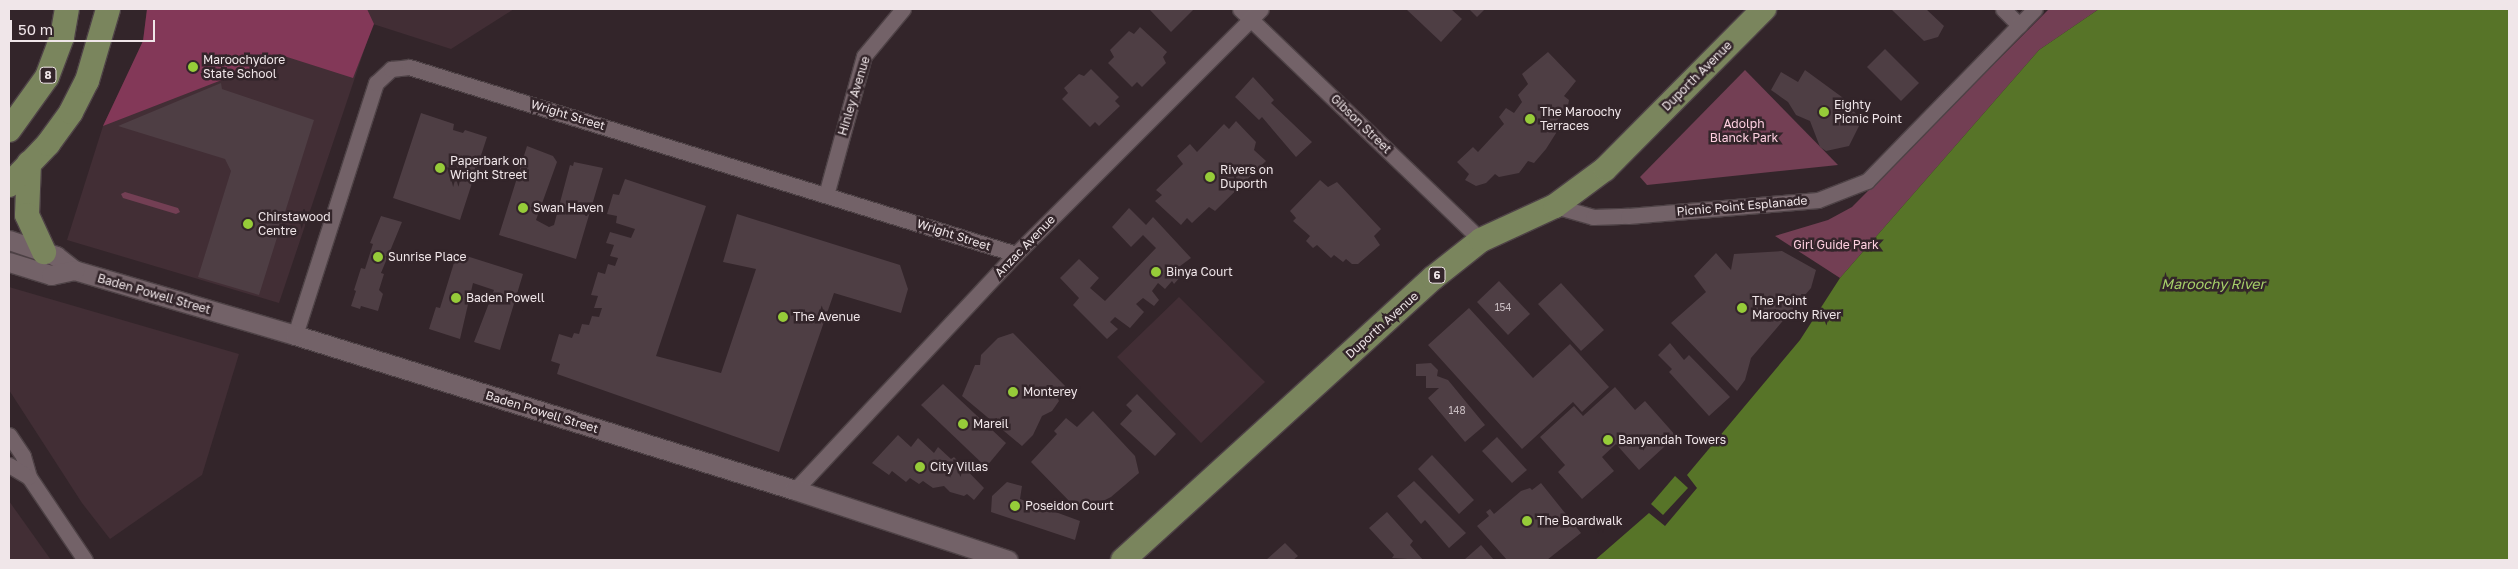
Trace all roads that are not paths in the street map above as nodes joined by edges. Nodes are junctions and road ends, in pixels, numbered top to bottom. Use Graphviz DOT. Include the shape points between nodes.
graph roads {
  1 [pos="67,9"];
  2 [pos="108,9"];
  3 [pos="903,9"];
  4 [pos="1764,9"];
  5 [pos="2003,9"];
  6 [pos="2035,9"];
  7 [pos="1251,12"];
  8 [pos="2019,25"];
  9 [pos="9,130"];
  10 [pos="29,164"];
  11 [pos="9,185"];
  12 [pos="826,194"];
  13 [pos="1555,206"];
  14 [pos="9,240"];
  15 [pos="1481,240"];
  16 [pos="44,252"];
  17 [pos="1016,254"];
  18 [pos="9,262"];
  19 [pos="74,270"];
  20 [pos="295,335"];
  21 [pos="9,435"];
  22 [pos="9,464"];
  23 [pos="29,477"];
  24 [pos="795,490"];
  25 [pos="85,560"];
  26 [pos="1008,560"];
  27 [pos="1123,560"];
  1 -- 9 [label="main road, 8" via="62,37 47,77"];
  2 -- 10 [label="main road" via="87,82 62,125"];
  3 -- 12 [label="street, Hinley Avenue" via="864,56"];
  4 -- 13 [label="main road, Duporth Avenue / 6" via="1605,169"];
  5 -- 8 [label="street"];
  6 -- 8 [label="street, Picnic Point Esplanade"];
  7 -- 15 [label="street, Gibson Street"];
  7 -- 17 [label="street, Anzac Avenue"];
  8 -- 13 [label="street, Picnic Point Esplanade" via="1867,181 1859,185 1818,200 1628,216 1593,218"];
  10 -- 11 [label="main road"];
  10 -- 16 [label="main road" via="27,215"];
  12 -- 17 [label="street, Wright Street"];
  12 -- 20 [label="street, Wright Street" via="410,67 391,69 376,83"];
  13 -- 15 [label="main road, Duporth Avenue / 6"];
  14 -- 16 [label="street, Baden Powell Street"];
  15 -- 27 [label="main road, Duporth Avenue / 6" via="1433,278"];
  16 -- 19 [label="street, Baden Powell Street"];
  17 -- 24 [label="street, Anzac Avenue"];
  18 -- 19 [label="street, Baden Powell Street" via="51,276"];
  19 -- 20 [label="street, Baden Powell Street"];
  20 -- 24 [label="street, Baden Powell Street"];
  21 -- 23 [label="street" via="23,456"];
  22 -- 23 [label="street"];
  23 -- 25 [label="street"];
  24 -- 26 [label="street, Baden Powell Street"];
}
